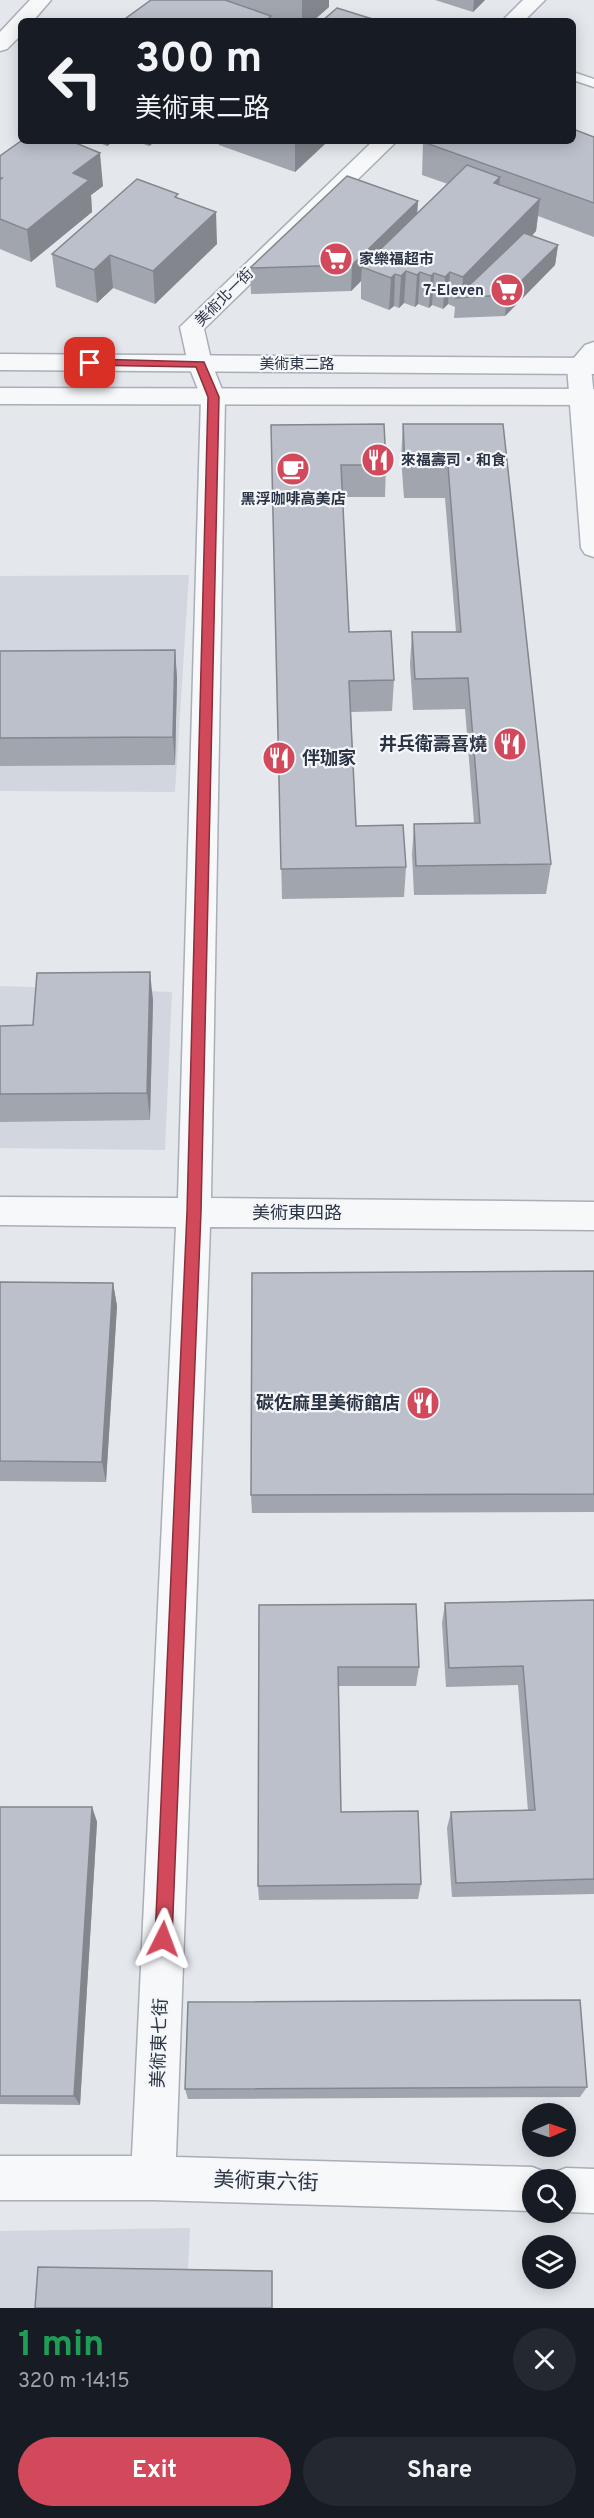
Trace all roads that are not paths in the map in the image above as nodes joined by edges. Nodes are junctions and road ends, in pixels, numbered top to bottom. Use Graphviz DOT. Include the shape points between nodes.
graph roads {
  1 [pos="41,0"];
  2 [pos="535,0"];
  3 [pos="25,18"];
  4 [pos="515,18"];
  5 [pos="18,25"];
  6 [pos="0,45"];
  7 [pos="576,77"];
  8 [pos="594,83"];
  9 [pos="383,144"];
  10 [pos="589,360"];
  11 [pos="0,362"];
  12 [pos="200,364"];
  13 [pos="0,396"];
  14 [pos="213,397"];
  15 [pos="588,397"];
  16 [pos="594,548"];
  17 [pos="0,1211"];
  18 [pos="194,1212"];
  19 [pos="594,1216"];
  20 [pos="0,2178"];
  21 [pos="153,2178"];
  22 [pos="522,2189"];
  23 [pos="576,2190"];
  24 [pos="594,2191"];
  1 -- 3 [label="street"];
  2 -- 4 [label="street"];
  5 -- 6 [label="street"];
  7 -- 8 [label="lane"];
  9 -- 12 [label="street, 美術北一街" via="192,327"];
  10 -- 12 [label="street, 美術東二路"];
  10 -- 15 [label="street"];
  11 -- 12 [label="street, 美術東二路"];
  12 -- 14 [label="street, 美術東七街"];
  13 -- 14 [label="street, 美術東二路"];
  14 -- 15 [label="street, 美術東二路"];
  14 -- 18 [label="street, 美術東七街"];
  15 -- 16 [label="street"];
  17 -- 18 [label="street, 美術東四路"];
  18 -- 19 [label="street, 美術東四路"];
  18 -- 21 [label="street, 美術東七街"];
  20 -- 21 [label="street, 美術東六街"];
  21 -- 22 [label="street, 美術東六街"];
  23 -- 24 [label="street"];
}
